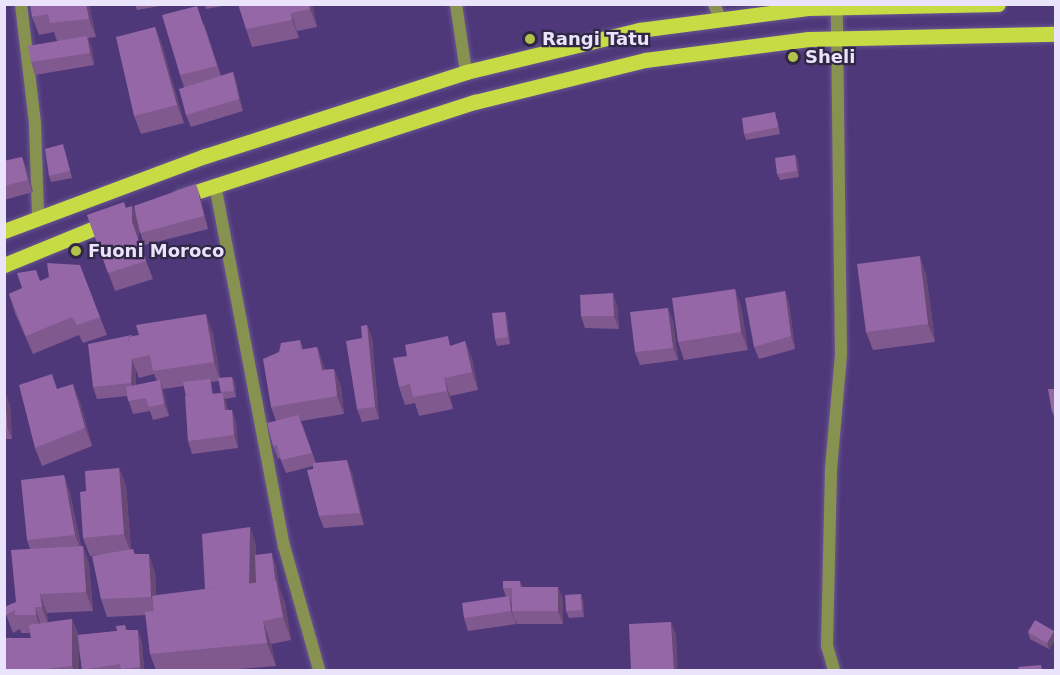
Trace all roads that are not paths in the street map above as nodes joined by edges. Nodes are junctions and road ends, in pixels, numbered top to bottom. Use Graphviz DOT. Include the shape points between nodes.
graph roads {
  1 [pos="21,4"];
  2 [pos="456,4"];
  3 [pos="998,4"];
  4 [pos="837,6"];
  5 [pos="717,11"];
  6 [pos="1056,34"];
  7 [pos="837,39"];
  8 [pos="466,72"];
  9 [pos="215,185"];
  10 [pos="160,204"];
  11 [pos="38,214"];
  12 [pos="127,216"];
  13 [pos="4,231"];
  14 [pos="4,265"];
  15 [pos="319,670"];
  16 [pos="834,670"];
  1 -- 11 [label="street" via="35,124"];
  2 -- 8 [label="street"];
  3 -- 4 [label="main road"];
  4 -- 5 [label="main road"];
  4 -- 7 [label="street"];
  5 -- 8 [label="main road"];
  6 -- 7 [label="main road"];
  7 -- 9 [label="main road" via="645,60 475,102"];
  7 -- 16 [label="street" via="841,355 831,469 828,646"];
  8 -- 11 [label="main road"];
  9 -- 10 [label="main road"];
  9 -- 15 [label="street" via="284,546"];
  11 -- 13 [label="main road"];
  12 -- 14 [label="main road"];
}
